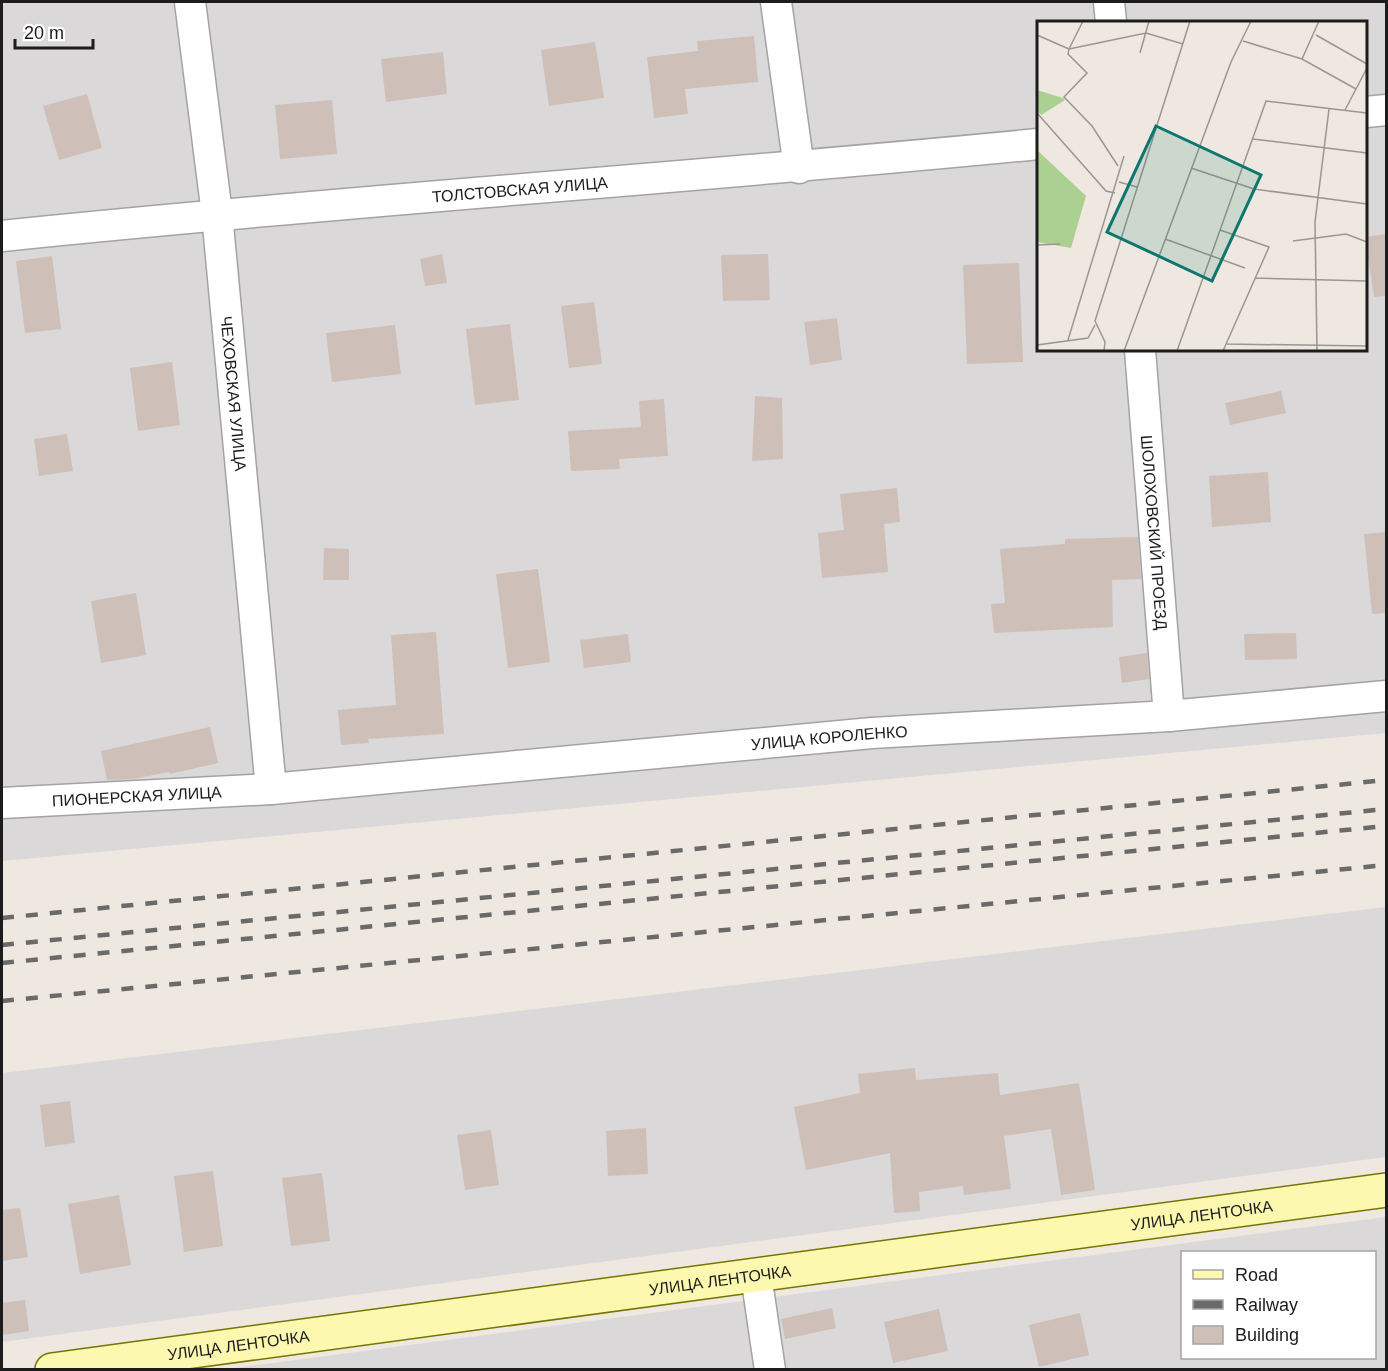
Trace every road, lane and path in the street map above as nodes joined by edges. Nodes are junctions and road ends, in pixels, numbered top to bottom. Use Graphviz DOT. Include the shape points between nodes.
graph roads {
  1 [pos="190,2"];
  2 [pos="776,2"];
  3 [pos="1109,2"];
  4 [pos="1111,21"];
  5 [pos="1386,110"];
  6 [pos="1367,112"];
  7 [pos="1037,144"];
  8 [pos="799,168"];
  9 [pos="217,214"];
  10 [pos="2,236"];
  11 [pos="1140,351"];
  12 [pos="1386,696"];
  13 [pos="1169,716"];
  14 [pos="271,789"];
  15 [pos="2,803"];
  16 [pos="1386,1190"];
  17 [pos="756,1275"];
  18 [pos="52,1370"];
  19 [pos="770,1370"];
  1 -- 9 [label="street, ЧЕХОВСКАЯ УЛИЦА"];
  2 -- 8 [label="street"];
  3 -- 4 [label="street"];
  5 -- 6 [label="street"];
  7 -- 8 [label="street, ТОЛСТОВСКАЯ УЛИЦА"];
  8 -- 9 [label="street, ТОЛСТОВСКАЯ УЛИЦА"];
  9 -- 10 [label="street, ТОЛСТОВСКАЯ УЛИЦА"];
  9 -- 14 [label="street, ЧЕХОВСКАЯ УЛИЦА"];
  11 -- 13 [label="street, ШОЛОХОВСКИЙ ПРОЕЗД"];
  12 -- 13 [label="street, УЛИЦА КОРОЛЕНКО"];
  13 -- 14 [label="street, УЛИЦА КОРОЛЕНКО" via="872,734"];
  14 -- 15 [label="street, ПИОНЕРСКАЯ УЛИЦА"];
  16 -- 17 [label="main road, УЛИЦА ЛЕНТОЧКА"];
  17 -- 18 [label="main road, УЛИЦА ЛЕНТОЧКА"];
  17 -- 19 [label="street"];
}
